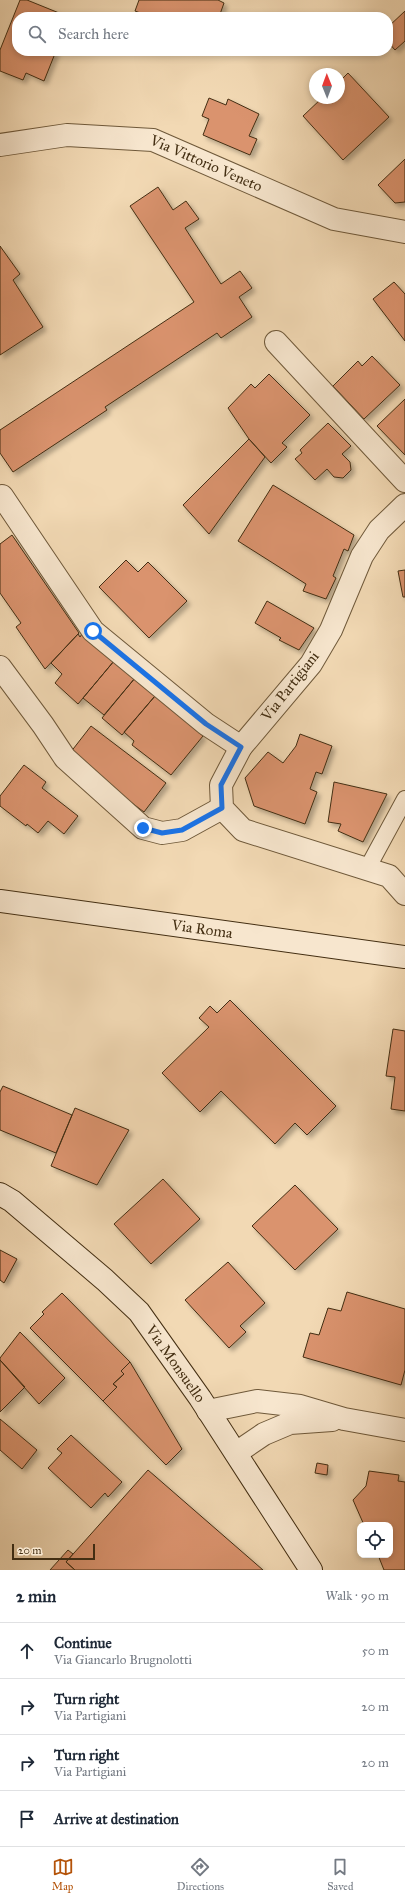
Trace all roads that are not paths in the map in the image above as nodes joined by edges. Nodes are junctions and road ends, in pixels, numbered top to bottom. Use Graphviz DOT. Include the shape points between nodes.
graph roads {
  1 [pos="0,146"];
  2 [pos="405,232"];
  3 [pos="276,342"];
  4 [pos="405,481"];
  5 [pos="2,496"];
  6 [pos="405,505"];
  7 [pos="0,667"];
  8 [pos="241,747"];
  9 [pos="405,799"];
  10 [pos="222,808"];
  11 [pos="367,869"];
  12 [pos="405,894"];
  13 [pos="0,900"];
  14 [pos="405,957"];
  15 [pos="0,1194"];
  16 [pos="208,1411"];
  17 [pos="344,1419"];
  18 [pos="405,1430"];
  19 [pos="236,1453"];
  20 [pos="311,1570"];
  1 -- 2 [label="street, Via Vittorio Veneto" via="67,135 153,140 334,219"];
  3 -- 4 [label="street"];
  5 -- 8 [label="street" via="93,631 206,724"];
  6 -- 8 [label="street, Via Partigiani" via="378,530 362,556 331,630 311,664"];
  7 -- 10 [label="street" via="65,758 143,828 162,833 182,830"];
  8 -- 10 [label="street, Via Partigiani" via="221,785"];
  9 -- 11 [label="lane"];
  10 -- 11 [label="street" via="243,830"];
  11 -- 12 [label="street" via="389,876"];
  13 -- 14 [label="street, Via Roma"];
  15 -- 16 [label="street, Via Monsuello" via="12,1200 139,1312"];
  16 -- 17 [label="street" via="256,1401 300,1406"];
  16 -- 19 [label="street, Via Monsuello"];
  17 -- 18 [label="street"];
  17 -- 19 [label="street" via="290,1424 264,1434"];
  19 -- 20 [label="street, Via Monsuello"];
}
